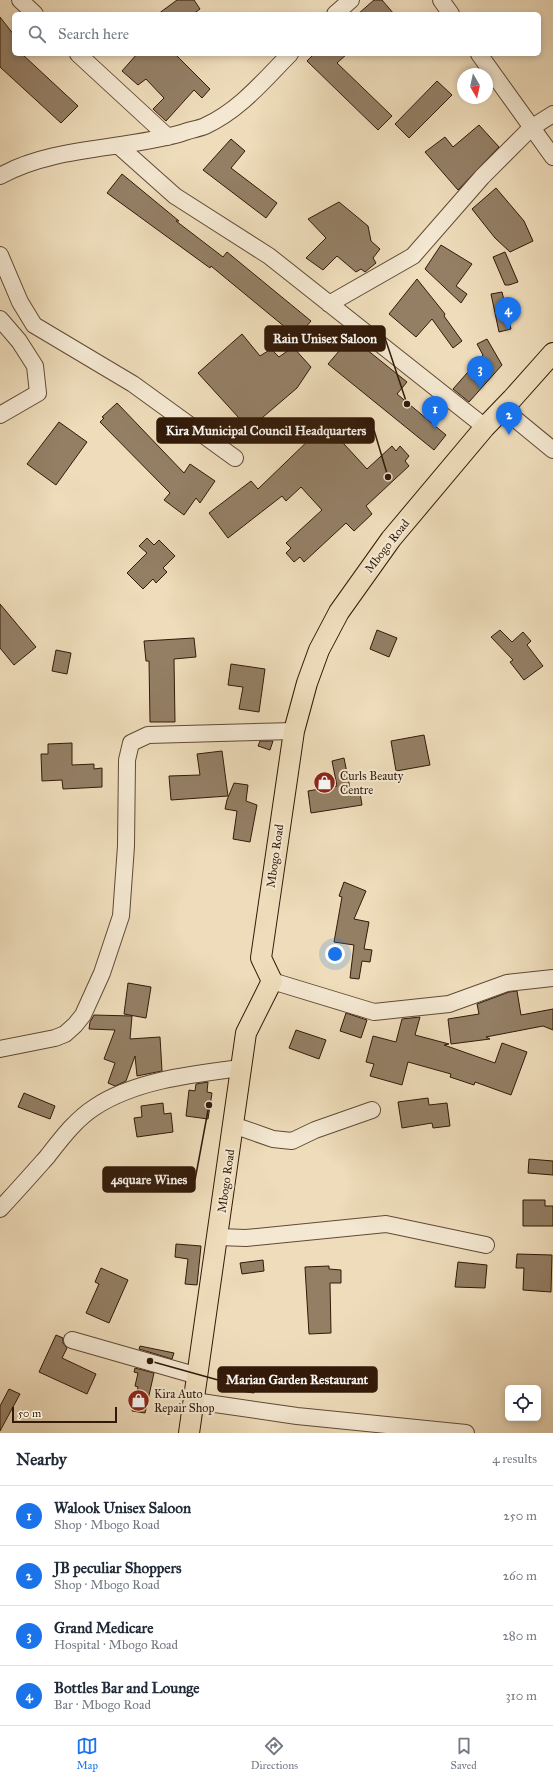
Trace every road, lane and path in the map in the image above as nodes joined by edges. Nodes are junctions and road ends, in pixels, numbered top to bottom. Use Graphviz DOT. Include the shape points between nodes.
graph roads {
  1 [pos="20,0"];
  2 [pos="351,0"];
  3 [pos="441,0"];
  4 [pos="33,12"];
  5 [pos="337,12"];
  6 [pos="450,12"];
  7 [pos="80,56"];
  8 [pos="288,56"];
  9 [pos="480,56"];
  10 [pos="553,114"];
  11 [pos="530,128"];
  12 [pos="168,137"];
  13 [pos="120,146"];
  14 [pos="553,157"];
  15 [pos="0,176"];
  16 [pos="0,255"];
  17 [pos="329,304"];
  18 [pos="0,319"];
  19 [pos="553,353"];
  20 [pos="503,409"];
  21 [pos="0,415"];
  22 [pos="485,427"];
  23 [pos="553,450"];
  24 [pos="235,458"];
  25 [pos="294,731"];
  26 [pos="553,978"];
  27 [pos="272,981"];
  28 [pos="0,1049"];
  29 [pos="241,1068"];
  30 [pos="372,1110"];
  31 [pos="233,1125"];
  32 [pos="0,1209"];
  33 [pos="218,1237"];
  34 [pos="486,1245"];
  35 [pos="72,1340"];
  36 [pos="198,1376"];
  37 [pos="194,1401"];
  38 [pos="189,1433"];
  39 [pos="466,1433"];
  1 -- 4 [label="street"];
  2 -- 5 [label="street"];
  3 -- 6 [label="street"];
  7 -- 12 [label="street"];
  8 -- 12 [label="street" via="243,102 205,126"];
  9 -- 11 [label="street"];
  10 -- 11 [label="street"];
  11 -- 14 [label="street"];
  11 -- 17 [label="street" via="460,200 425,244 412,256"];
  12 -- 13 [label="street"];
  13 -- 15 [label="street" via="60,155 12,169"];
  13 -- 17 [label="street" via="175,196 269,256"];
  16 -- 24 [label="street" via="20,302 34,325 133,384"];
  17 -- 22 [label="street"];
  18 -- 21 [label="street" via="19,340 35,366 38,393"];
  19 -- 20 [label="main road, Mbogo Road"];
  20 -- 22 [label="main road, Mbogo Road"];
  20 -- 23 [label="street"];
  22 -- 25 [label="main road, Mbogo Road" via="391,539 339,612 319,650"];
  25 -- 27 [label="main road, Mbogo Road" via="261,958"];
  25 -- 28 [label="street" via="148,735 131,743 127,760 126,846 121,916 102,973 83,1015 65,1034"];
  26 -- 27 [label="street" via="507,983 449,1004 374,1012"];
  27 -- 29 [label="main road, Mbogo Road" via="246,1033"];
  29 -- 31 [label="main road, Mbogo Road"];
  29 -- 32 [label="street" via="168,1080 128,1091 94,1107 79,1120"];
  30 -- 31 [label="street" via="292,1141 273,1139"];
  31 -- 33 [label="main road, Mbogo Road"];
  33 -- 34 [label="street" via="246,1238 386,1224"];
  33 -- 36 [label="main road, Mbogo Road"];
  35 -- 36 [label="street"];
  36 -- 37 [label="main road, Mbogo Road"];
  37 -- 38 [label="main road, Mbogo Road"];
  37 -- 39 [label="street" via="297,1416"];
}
